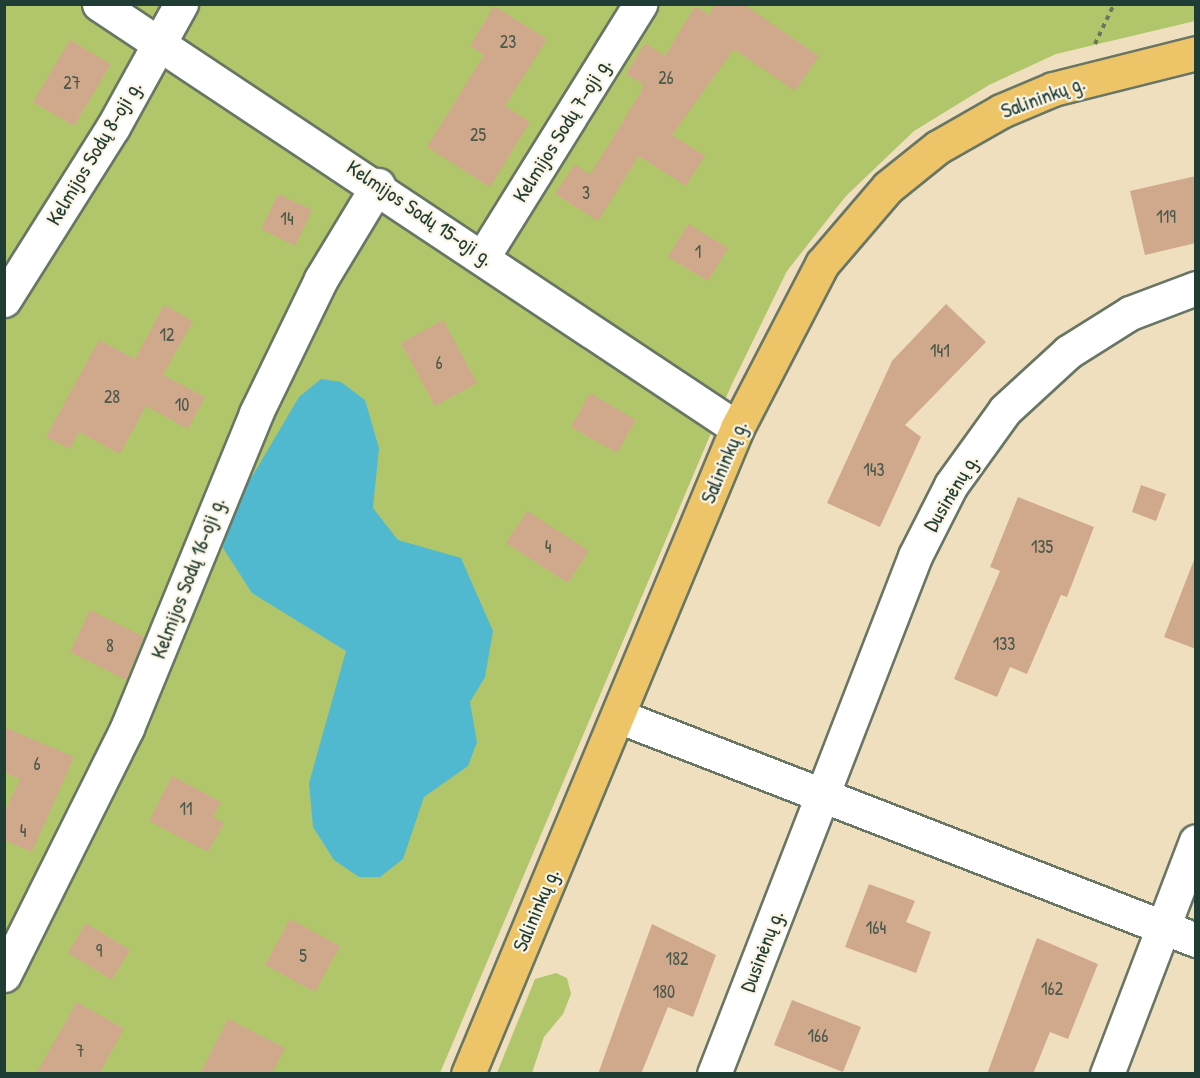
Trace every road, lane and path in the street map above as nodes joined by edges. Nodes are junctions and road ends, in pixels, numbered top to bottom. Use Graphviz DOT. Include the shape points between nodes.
graph roads {
  1 [pos="99,4"];
  2 [pos="181,4"];
  3 [pos="640,4"];
  4 [pos="158,40"];
  5 [pos="1196,53"];
  6 [pos="378,185"];
  7 [pos="484,255"];
  8 [pos="1196,288"];
  9 [pos="4,300"];
  10 [pos="737,428"];
  11 [pos="618,716"];
  12 [pos="823,795"];
  13 [pos="1196,841"];
  14 [pos="1163,927"];
  15 [pos="1196,940"];
  16 [pos="4,975"];
  17 [pos="468,1074"];
  18 [pos="714,1074"];
  19 [pos="1107,1074"];
  1 -- 4 [label="street, Kelmijos Sodų 15-oji g."];
  2 -- 4 [label="street, Kelmijos Sodų 8-oji g."];
  3 -- 7 [label="street, Kelmijos Sodų 7-oji g."];
  4 -- 6 [label="street, Kelmijos Sodų 15-oji g."];
  4 -- 9 [label="street, Kelmijos Sodų 8-oji g." via="113,127"];
  5 -- 10 [label="main road, Salininkų g." via="1053,89 1001,111 938,147 888,187 822,264"];
  6 -- 7 [label="street, Kelmijos Sodų 15-oji g."];
  6 -- 16 [label="street, Kelmijos Sodų 16-oji g." via="321,279 256,412 127,728"];
  7 -- 10 [label="street, Kelmijos Sodų 15-oji g."];
  8 -- 12 [label="street, Dusinėnų g." via="1130,313 1068,352 1005,410 951,485 915,556"];
  10 -- 11 [label="main road, Salininkų g."];
  11 -- 12 [label="street"];
  11 -- 17 [label="main road, Salininkų g."];
  12 -- 14 [label="street"];
  12 -- 18 [label="street, Dusinėnų g."];
  13 -- 14 [label="street"];
  14 -- 15 [label="street"];
  14 -- 19 [label="street"];
}
